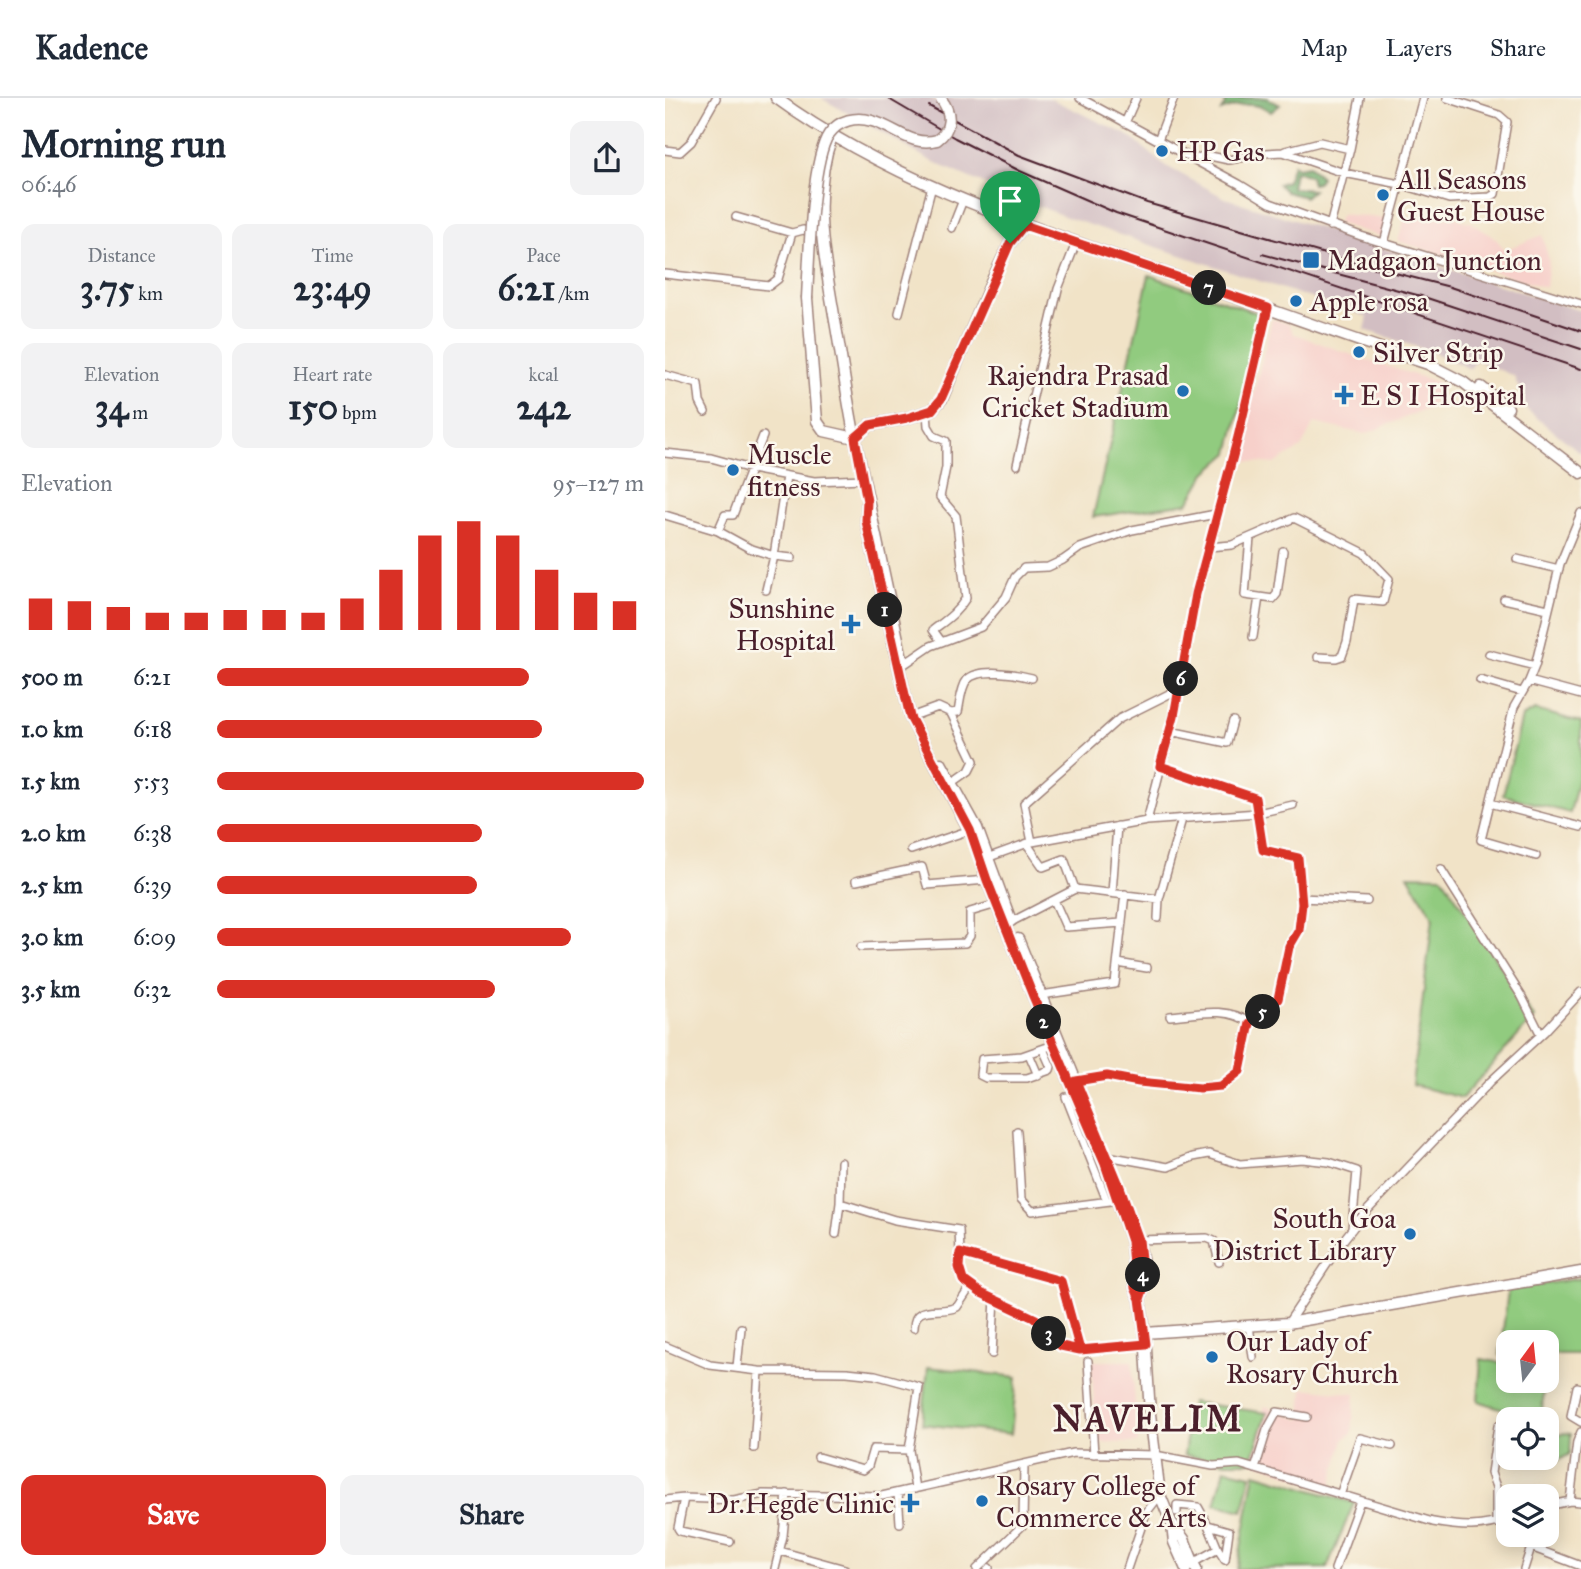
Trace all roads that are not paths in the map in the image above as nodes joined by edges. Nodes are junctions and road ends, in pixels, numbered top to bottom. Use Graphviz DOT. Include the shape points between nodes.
graph roads {
  1 [pos="716,98"];
  2 [pos="776,98"];
  3 [pos="940,98"];
  4 [pos="1080,98"];
  5 [pos="1136,98"];
  6 [pos="1174,98"];
  7 [pos="1360,98"];
  8 [pos="1423,98"];
  9 [pos="1447,98"];
  10 [pos="1125,124"];
  11 [pos="832,136"];
  12 [pos="1158,140"];
  13 [pos="1350,149"];
  14 [pos="665,150"];
  15 [pos="1283,152"];
  16 [pos="1194,160"];
  17 [pos="1344,173"];
  18 [pos="1400,184"];
  19 [pos="932,186"];
  20 [pos="963,200"];
  21 [pos="736,216"];
  22 [pos="1024,225"];
  23 [pos="1330,226"];
  24 [pos="952,228"];
  25 [pos="792,233"];
  26 [pos="821,233"];
  27 [pos="1076,243"];
  28 [pos="1384,243"];
  29 [pos="665,274"];
  30 [pos="1581,304"];
  31 [pos="1268,308"];
  32 [pos="899,313"];
  33 [pos="665,375"];
  34 [pos="705,412"];
  35 [pos="927,412"];
  36 [pos="763,436"];
  37 [pos="855,438"];
  38 [pos="665,453"];
  39 [pos="1017,465"];
  40 [pos="1581,466"];
  41 [pos="751,469"];
  42 [pos="1581,473"];
  43 [pos="786,476"];
  44 [pos="863,480"];
  45 [pos="1581,513"];
  46 [pos="1216,514"];
  47 [pos="665,515"];
  48 [pos="717,531"];
  49 [pos="1250,538"];
  50 [pos="1208,547"];
  51 [pos="1283,551"];
  52 [pos="774,556"];
  53 [pos="792,558"];
  54 [pos="1517,559"];
  55 [pos="1559,569"];
  56 [pos="766,590"];
  57 [pos="1259,597"];
  58 [pos="1504,599"];
  59 [pos="1548,609"];
  60 [pos="891,619"];
  61 [pos="1253,637"];
  62 [pos="941,641"];
  63 [pos="1489,654"];
  64 [pos="1318,657"];
  65 [pos="903,665"];
  66 [pos="1535,666"];
  67 [pos="1032,678"];
  68 [pos="1480,680"];
  69 [pos="1529,681"];
  70 [pos="1179,689"];
  71 [pos="1523,692"];
  72 [pos="1581,695"];
  73 [pos="951,713"];
  74 [pos="916,715"];
  75 [pos="1233,722"];
  76 [pos="1170,731"];
  77 [pos="1160,766"];
  78 [pos="952,783"];
  79 [pos="1490,803"];
  80 [pos="1293,805"];
  81 [pos="1258,813"];
  82 [pos="1182,819"];
  83 [pos="1147,821"];
  84 [pos="1117,826"];
  85 [pos="1581,827"];
  86 [pos="970,830"];
  87 [pos="1030,843"];
  88 [pos="911,850"];
  89 [pos="1536,856"];
  90 [pos="985,859"];
  91 [pos="1441,869"];
  92 [pos="987,880"];
  93 [pos="856,881"];
  94 [pos="1075,889"];
  95 [pos="1112,893"];
  96 [pos="1125,894"];
  97 [pos="1301,898"];
  98 [pos="1159,899"];
  99 [pos="1054,900"];
  100 [pos="1367,901"];
  101 [pos="997,904"];
  102 [pos="1158,918"];
  103 [pos="1011,922"];
  104 [pos="1122,923"];
  105 [pos="861,947"];
  106 [pos="1118,962"];
  107 [pos="1147,968"];
  108 [pos="1581,992"];
  109 [pos="1041,995"];
  110 [pos="1170,1016"];
  111 [pos="1250,1023"];
  112 [pos="1541,1035"];
  113 [pos="1057,1044"];
  114 [pos="1043,1049"];
  115 [pos="1029,1054"];
  116 [pos="1062,1065"];
  117 [pos="1051,1069"];
  118 [pos="1038,1075"];
  119 [pos="1076,1081"];
  120 [pos="1066,1097"];
  121 [pos="1017,1131"];
  122 [pos="1104,1156"];
  123 [pos="841,1162"];
  124 [pos="1113,1200"];
  125 [pos="840,1203"];
  126 [pos="1352,1230"];
  127 [pos="836,1234"];
  128 [pos="1139,1240"];
  129 [pos="960,1253"];
  130 [pos="1219,1262"];
  131 [pos="1581,1272"];
  132 [pos="971,1286"];
  133 [pos="995,1298"];
  134 [pos="1140,1299"];
  135 [pos="1288,1323"];
  136 [pos="1249,1325"];
  137 [pos="741,1328"];
  138 [pos="914,1328"];
  139 [pos="1145,1338"];
  140 [pos="665,1346"];
  141 [pos="1080,1350"];
  142 [pos="992,1354"];
  143 [pos="1253,1357"];
  144 [pos="1088,1361"];
  145 [pos="737,1367"];
  146 [pos="759,1371"];
  147 [pos="1581,1388"];
  148 [pos="1307,1417"];
  149 [pos="1581,1422"];
  150 [pos="1581,1432"];
  151 [pos="1496,1439"];
  152 [pos="1392,1446"];
  153 [pos="754,1448"];
  154 [pos="909,1450"];
  155 [pos="1094,1454"];
  156 [pos="1154,1455"];
  157 [pos="818,1457"];
  158 [pos="1024,1465"];
  159 [pos="1255,1469"];
  160 [pos="1496,1487"];
  161 [pos="915,1489"];
  162 [pos="898,1493"];
  163 [pos="787,1494"];
  164 [pos="1160,1495"];
  165 [pos="1340,1495"];
  166 [pos="684,1497"];
  167 [pos="665,1500"];
  168 [pos="1360,1501"];
  169 [pos="1570,1501"];
  170 [pos="1581,1502"];
  171 [pos="1559,1503"];
  172 [pos="1177,1512"];
  173 [pos="1171,1522"];
  174 [pos="900,1523"];
  175 [pos="1496,1523"];
  176 [pos="1208,1525"];
  177 [pos="730,1542"];
  178 [pos="1531,1547"];
  179 [pos="1218,1549"];
  180 [pos="780,1551"];
  181 [pos="1197,1564"];
  182 [pos="1568,1565"];
  183 [pos="1581,1566"];
  184 [pos="985,1568"];
  185 [pos="775,1569"];
  186 [pos="845,1569"];
  187 [pos="1127,1569"];
  188 [pos="1186,1569"];
  189 [pos="1335,1569"];
  190 [pos="1524,1569"];
  1 -- 14 [label="street" via="685,147 680,152"];
  2 -- 11 [label="main road"];
  3 -- 37 [label="main road, bridge" via="949,119 937,140 916,141 860,119 844,121 830,132 823,147 807,298 817,421 824,431"];
  4 -- 10 [label="street"];
  5 -- 10 [label="street"];
  6 -- 12 [label="street"];
  7 -- 13 [label="street"];
  8 -- 18 [label="street"];
  9 -- 18 [label="street" via="1499,115 1507,122 1495,194 1449,199"];
  10 -- 12 [label="street"];
  11 -- 19 [label="main road"];
  11 -- 26 [label="main road" via="822,182"];
  12 -- 16 [label="street"];
  13 -- 15 [label="street" via="1320,142"];
  13 -- 17 [label="street"];
  15 -- 16 [label="street" via="1229,160 1209,155"];
  15 -- 17 [label="street"];
  16 -- 23 [label="street" via="1270,203"];
  17 -- 18 [label="street"];
  17 -- 23 [label="street"];
  18 -- 28 [label="street"];
  19 -- 20 [label="main road"];
  19 -- 32 [label="street"];
  20 -- 22 [label="main road"];
  20 -- 24 [label="street"];
  21 -- 25 [label="street"];
  22 -- 27 [label="main road"];
  22 -- 35 [label="main road" via="993,278 941,399"];
  23 -- 28 [label="street"];
  25 -- 26 [label="street"];
  25 -- 29 [label="street" via="778,279 769,286"];
  26 -- 37 [label="main road"];
  27 -- 31 [label="main road"];
  27 -- 39 [label="street" via="1058,289"];
  28 -- 30 [label="street"];
  31 -- 40 [label="main road" via="1430,359 1466,376"];
  31 -- 42 [label="main road" via="1428,364 1463,382"];
  31 -- 46 [label="street"];
  33 -- 34 [label="street" via="698,384"];
  35 -- 37 [label="main road" via="870,425"];
  35 -- 62 [label="street" via="934,436 946,441 940,497 956,516 966,598 933,630"];
  36 -- 41 [label="street"];
  37 -- 44 [label="main road"];
  38 -- 41 [label="street" via="711,457"];
  41 -- 43 [label="street"];
  41 -- 48 [label="street" via="733,515 725,515"];
  43 -- 44 [label="street" via="814,481"];
  43 -- 52 [label="street"];
  44 -- 60 [label="main road" via="866,521"];
  45 -- 55 [label="street"];
  46 -- 50 [label="street"];
  46 -- 62 [label="street" via="1132,530 1080,548 1048,567 1024,568 981,627"];
  47 -- 48 [label="street"];
  48 -- 52 [label="street"];
  49 -- 50 [label="street"];
  49 -- 57 [label="street" via="1245,595"];
  49 -- 64 [label="street" via="1294,518 1364,553 1389,579 1383,602 1353,602 1342,656"];
  50 -- 70 [label="street"];
  51 -- 57 [label="street" via="1277,594 1273,599"];
  52 -- 53 [label="street"];
  52 -- 56 [label="street"];
  54 -- 55 [label="street"];
  55 -- 59 [label="street"];
  57 -- 61 [label="street"];
  58 -- 59 [label="street"];
  59 -- 66 [label="street"];
  60 -- 65 [label="main road"];
  60 -- 86 [label="main road" via="910,717"];
  62 -- 65 [label="street"];
  63 -- 66 [label="street"];
  65 -- 74 [label="main road"];
  66 -- 69 [label="street"];
  67 -- 73 [label="street" via="1007,671 970,677 958,712"];
  68 -- 71 [label="street"];
  69 -- 71 [label="street"];
  69 -- 72 [label="street"];
  70 -- 76 [label="street"];
  70 -- 87 [label="street" via="1119,719 1024,803"];
  71 -- 79 [label="street" via="1514,707"];
  73 -- 74 [label="street" via="938,707"];
  73 -- 78 [label="street" via="974,761 969,771"];
  74 -- 78 [label="main road"];
  75 -- 76 [label="street" via="1227,743"];
  76 -- 77 [label="street"];
  77 -- 81 [label="street" via="1255,798"];
  77 -- 83 [label="street"];
  78 -- 90 [label="main road" via="977,828"];
  79 -- 85 [label="street"];
  79 -- 89 [label="street" via="1481,840"];
  80 -- 81 [label="street"];
  81 -- 82 [label="street"];
  81 -- 97 [label="street" via="1263,850 1298,858"];
  82 -- 83 [label="street"];
  82 -- 98 [label="street"];
  83 -- 84 [label="street"];
  84 -- 87 [label="street"];
  84 -- 95 [label="street"];
  86 -- 88 [label="street"];
  86 -- 90 [label="main road"];
  87 -- 90 [label="street"];
  87 -- 94 [label="street" via="1043,867 1064,859"];
  90 -- 92 [label="main road"];
  90 -- 103 [label="main road"];
  91 -- 112 [label="street"];
  92 -- 93 [label="street" via="927,884 922,867"];
  92 -- 101 [label="main road"];
  94 -- 95 [label="street"];
  94 -- 99 [label="street"];
  95 -- 96 [label="street"];
  96 -- 98 [label="street"];
  96 -- 104 [label="street"];
  97 -- 100 [label="street"];
  97 -- 111 [label="street" via="1299,930 1289,947 1278,999"];
  98 -- 102 [label="street"];
  99 -- 103 [label="street"];
  99 -- 104 [label="street" via="1066,927"];
  101 -- 105 [label="street" via="970,912 970,936 965,943"];
  101 -- 113 [label="main road"];
  103 -- 109 [label="main road"];
  104 -- 106 [label="street"];
  106 -- 107 [label="street"];
  106 -- 109 [label="street" via="1115,984"];
  108 -- 112 [label="street"];
  109 -- 113 [label="main road"];
  110 -- 111 [label="street" via="1218,1012"];
  111 -- 119 [label="street" via="1240,1071 1221,1086 1200,1088 1107,1076"];
  112 -- 126 [label="street" via="1490,1082"];
  113 -- 114 [label="street"];
  113 -- 116 [label="main road"];
  113 -- 119 [label="main road"];
  114 -- 115 [label="street"];
  114 -- 117 [label="street"];
  115 -- 118 [label="street"];
  115 -- 118 [label="street" via="982,1059 980,1075"];
  116 -- 117 [label="street"];
  116 -- 122 [label="main road"];
  117 -- 118 [label="street"];
  119 -- 122 [label="main road"];
  120 -- 124 [label="street"];
  121 -- 124 [label="street" via="1021,1199 1032,1211"];
  122 -- 124 [label="main road"];
  122 -- 126 [label="street" via="1168,1167 1209,1154 1240,1164 1302,1159 1329,1162 1357,1171"];
  122 -- 128 [label="main road"];
  123 -- 125 [label="street"];
  124 -- 134 [label="main road" via="1131,1241"];
  125 -- 127 [label="street"];
  125 -- 129 [label="street" via="895,1220 959,1230"];
  126 -- 135 [label="street"];
  128 -- 130 [label="street" via="1207,1238 1214,1241"];
  128 -- 134 [label="main road" via="1144,1287"];
  129 -- 132 [label="street" via="963,1280"];
  129 -- 141 [label="street" via="1061,1281"];
  131 -- 135 [label="main road"];
  132 -- 133 [label="street"];
  132 -- 138 [label="street" via="957,1307 918,1313"];
  133 -- 141 [label="street" via="1036,1319 1061,1346"];
  133 -- 142 [label="street"];
  134 -- 139 [label="main road"];
  135 -- 136 [label="main road"];
  136 -- 139 [label="main road"];
  136 -- 143 [label="street"];
  137 -- 145 [label="street"];
  139 -- 141 [label="street"];
  139 -- 156 [label="main road"];
  140 -- 145 [label="street" via="710,1364"];
  144 -- 155 [label="street"];
  145 -- 146 [label="street"];
  146 -- 153 [label="street"];
  146 -- 154 [label="street" via="856,1373 919,1387"];
  147 -- 149 [label="street" via="1577,1387 1571,1416"];
  148 -- 159 [label="street" via="1277,1412"];
  150 -- 169 [label="street"];
  151 -- 160 [label="street" via="1491,1473"];
  152 -- 165 [label="street" via="1360,1438"];
  154 -- 157 [label="street" via="873,1449 863,1470"];
  154 -- 161 [label="street"];
  155 -- 156 [label="street"];
  155 -- 158 [label="street" via="1073,1453"];
  156 -- 159 [label="street"];
  156 -- 164 [label="main road"];
  158 -- 161 [label="street"];
  158 -- 184 [label="street" via="1023,1525"];
  159 -- 165 [label="street"];
  161 -- 162 [label="street"];
  162 -- 163 [label="street"];
  162 -- 174 [label="street"];
  163 -- 166 [label="street" via="734,1500"];
  163 -- 180 [label="street"];
  164 -- 173 [label="main road"];
  164 -- 187 [label="street" via="1146,1513"];
  165 -- 168 [label="street"];
  166 -- 167 [label="street"];
  166 -- 177 [label="street" via="680,1531"];
  168 -- 175 [label="street" via="1463,1528"];
  168 -- 189 [label="street"];
  169 -- 170 [label="street"];
  169 -- 171 [label="street"];
  172 -- 176 [label="street" via="1177,1505 1198,1507"];
  173 -- 181 [label="main road"];
  173 -- 188 [label="main road"];
  176 -- 179 [label="street"];
  176 -- 179 [label="street" via="1229,1531 1225,1560"];
  178 -- 182 [label="street"];
  178 -- 190 [label="street"];
  179 -- 181 [label="street"];
  180 -- 185 [label="street"];
  180 -- 186 [label="street"];
  182 -- 183 [label="street"];
}
